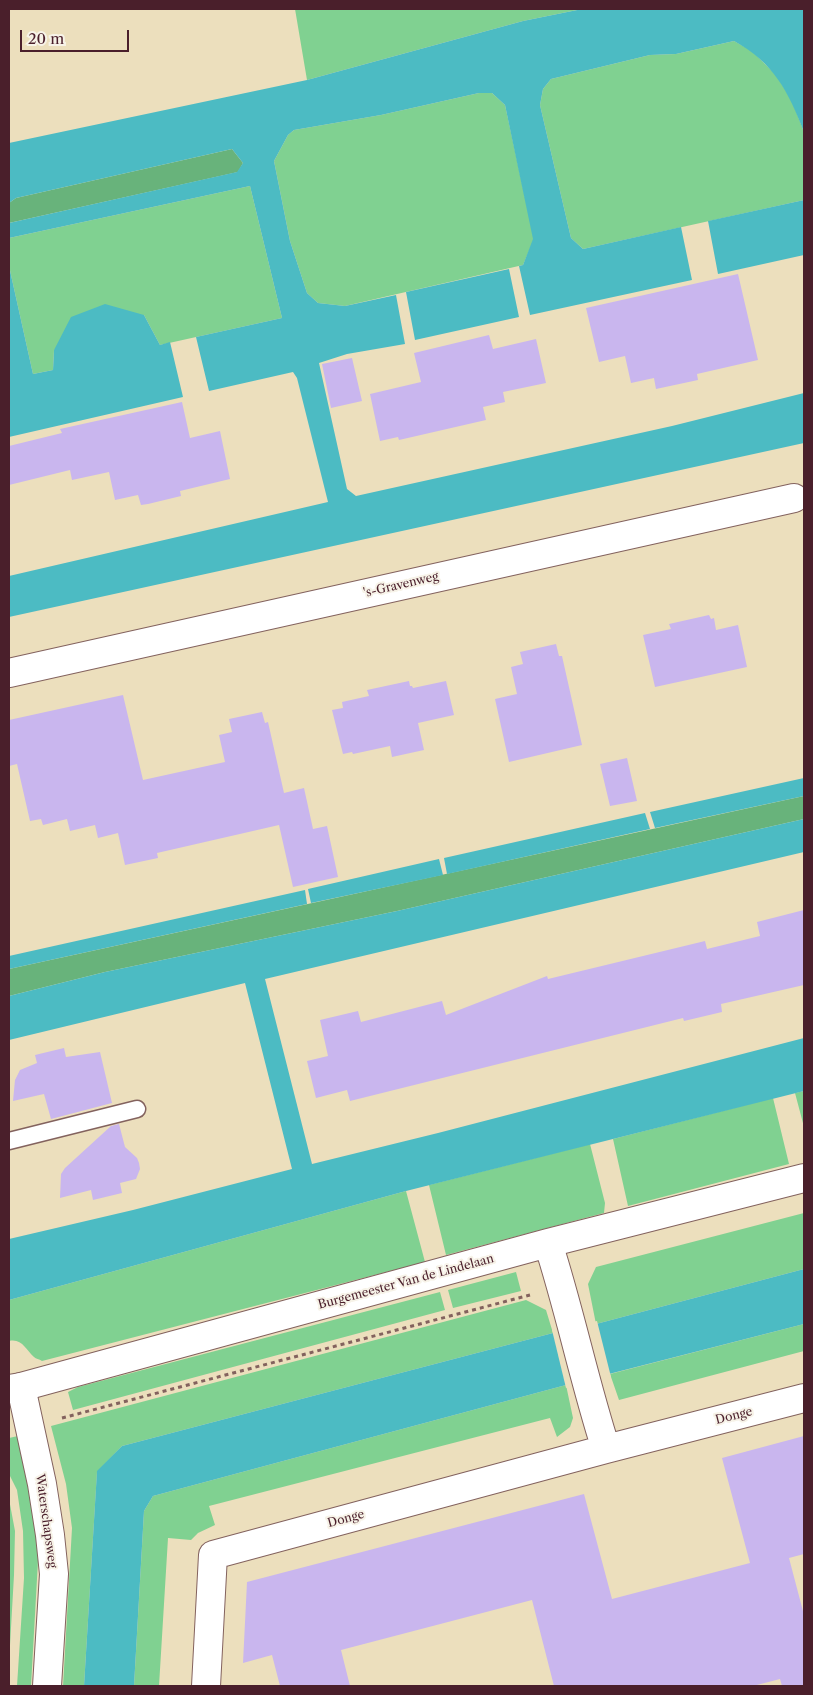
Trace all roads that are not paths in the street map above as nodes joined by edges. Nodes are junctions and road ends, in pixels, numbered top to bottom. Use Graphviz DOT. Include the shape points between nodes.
graph roads {
  1 [pos="794,498"];
  2 [pos="9,673"];
  3 [pos="137,1109"];
  4 [pos="9,1141"];
  5 [pos="804,1178"];
  6 [pos="548,1243"];
  7 [pos="15,1388"];
  8 [pos="804,1398"];
  9 [pos="606,1450"];
  10 [pos="47,1686"];
  11 [pos="206,1686"];
  1 -- 2 [label="street, 's-Gravenweg"];
  3 -- 4 [label="lane"];
  5 -- 6 [label="street, Burgemeester Van de Lindelaan"];
  6 -- 7 [label="street, Burgemeester Van de Lindelaan"];
  6 -- 9 [label="street"];
  7 -- 10 [label="street, Waterschapsweg" via="30,1427 50,1535 54,1574"];
  8 -- 9 [label="street, Donge"];
  9 -- 11 [label="street, Donge" via="213,1555"];
}
